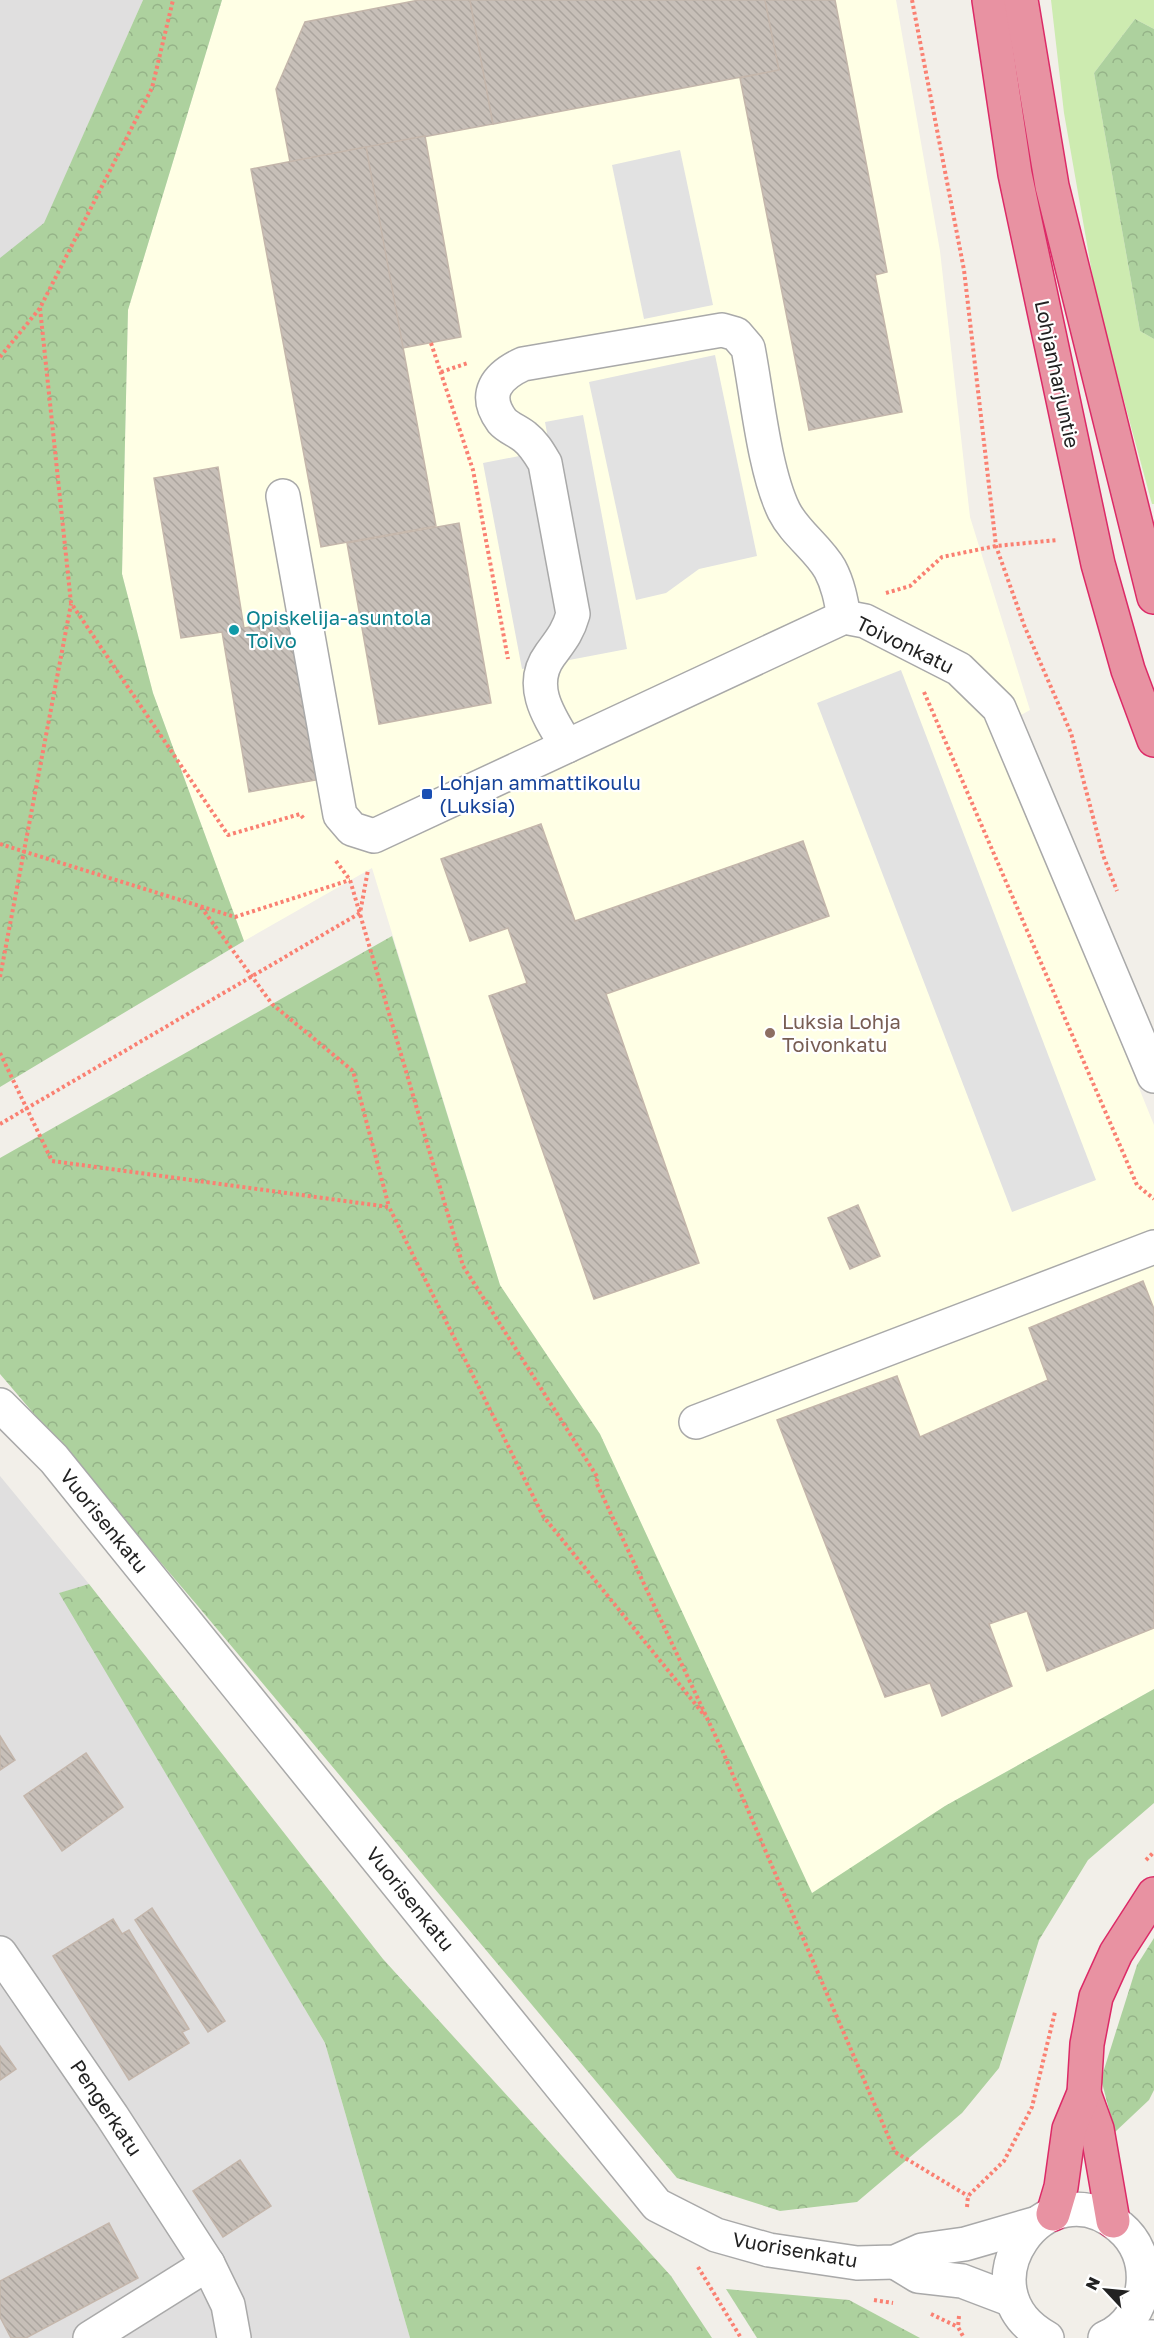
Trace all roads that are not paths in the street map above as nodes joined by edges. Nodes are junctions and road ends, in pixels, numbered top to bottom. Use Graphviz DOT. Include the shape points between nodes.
graph roads {
  1 [pos="989,0"];
  2 [pos="1021,0"];
  3 [pos="284,496"];
  4 [pos="1154,597"];
  5 [pos="854,619"];
  6 [pos="1154,740"];
  7 [pos="567,746"];
  8 [pos="1154,1076"];
  9 [pos="1154,1247"];
  10 [pos="0,1405"];
  11 [pos="696,1422"];
  12 [pos="1146,1882"];
  13 [pos="0,1953"];
  14 [pos="1084,2093"];
  15 [pos="1043,2219"];
  16 [pos="1113,2221"];
  17 [pos="895,2262"];
  18 [pos="208,2264"];
  19 [pos="1147,2264"];
  20 [pos="1017,2318"];
  21 [pos="1107,2337"];
  22 [pos="1154,2337"];
  23 [pos="90,2338"];
  24 [pos="234,2338"];
  25 [pos="1047,2338"];
  1 -- 6 [label="highway, Lohjanharjuntie" via="1015,174 1098,564 1128,670"];
  2 -- 4 [label="highway, Lohjanharjuntie" via="1052,186"];
  3 -- 7 [label="street, Toivonkatu" via="340,814 352,829 374,836"];
  5 -- 7 [label="street, Toivonkatu"];
  5 -- 7 [label="street" via="829,567 784,511 770,464 748,348 736,334 722,330 513,368 494,386 494,408 504,423 526,437 545,463 573,614 569,629 539,676 547,711"];
  5 -- 8 [label="street, Toivonkatu" via="958,669 999,708"];
  9 -- 11 [label="street"];
  10 -- 17 [label="street, Vuorisenkatu" via="54,1459 657,2205 716,2235 769,2250 857,2263"];
  12 -- 14 [label="highway" via="1096,1997 1087,2044"];
  13 -- 18 [label="street, Pengerkatu"];
  14 -- 15 [label="highway" via="1069,2129 1060,2187"];
  14 -- 16 [label="highway" via="1097,2129"];
  15 -- 16 [label="street, Vuorisenkatu" via="1073,2210 1094,2212"];
  15 -- 17 [label="street, Vuorisenkatu" via="965,2244 922,2250"];
  15 -- 20 [label="street" via="1019,2240 1011,2260 1008,2280"];
  16 -- 19 [label="street"];
  17 -- 20 [label="street" via="918,2276 962,2281"];
  18 -- 23 [label="street"];
  18 -- 24 [label="street, Pengerkatu" via="228,2305"];
  19 -- 21 [label="street" via="1136,2310"];
  20 -- 25 [label="street"];
  21 -- 22 [label="street"];
}
